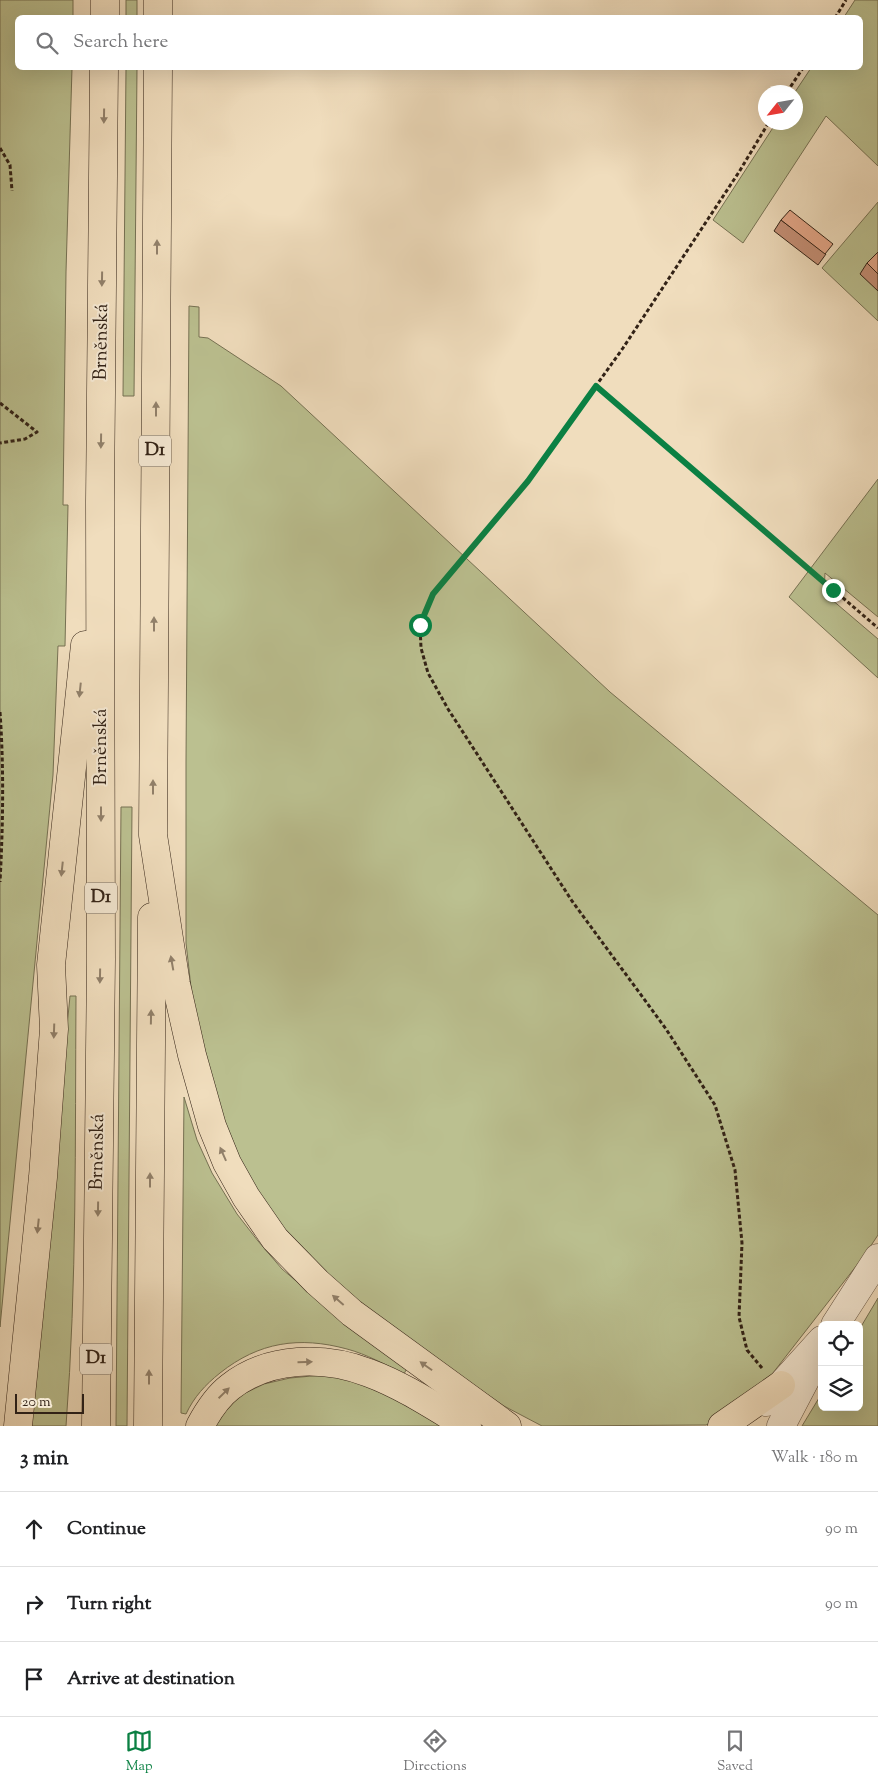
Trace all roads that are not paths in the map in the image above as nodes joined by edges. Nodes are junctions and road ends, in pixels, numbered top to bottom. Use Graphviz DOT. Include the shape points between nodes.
graph roads {
  1 [pos="105,0"];
  2 [pos="158,0"];
  3 [pos="105,15"];
  4 [pos="158,15"];
  5 [pos="104,70"];
  6 [pos="158,70"];
  7 [pos="100,502"];
  8 [pos="153,835"];
  9 [pos="878,1258"];
  10 [pos="838,1321"];
  11 [pos="818,1344"];
  12 [pos="818,1356"];
  13 [pos="781,1385"];
  14 [pos="466,1394"];
  15 [pos="429,1404"];
  16 [pos="782,1421"];
  17 [pos="18,1426"];
  18 [pos="96,1426"];
  19 [pos="148,1426"];
  20 [pos="200,1426"];
  21 [pos="457,1426"];
  22 [pos="467,1426"];
  23 [pos="507,1426"];
  24 [pos="520,1426"];
  25 [pos="722,1426"];
  26 [pos="745,1426"];
  1 -- 3 [label="highway"];
  2 -- 4 [label="highway"];
  5 -- 7 [label="highway, Brněnská / D1, one-way"];
  8 -- 6 [label="highway, D1, one-way"];
  7 -- 17 [label="highway, one-way" via="51,965 54,1029"];
  7 -- 18 [label="highway, Brněnská / D1, one-way" via="101,959"];
  14 -- 8 [label="highway, one-way" via="376,1330 317,1282 275,1239 236,1180 212,1126 192,1055 176,984"];
  19 -- 8 [label="highway, D1, one-way"];
  9 -- 10 [label="street"];
  11 -- 13 [label="street"];
  12 -- 16 [label="street"];
  13 -- 25 [label="highway"];
  13 -- 26 [label="street"];
  14 -- 23 [label="highway"];
  14 -- 24 [label="highway"];
  20 -- 15 [label="highway, one-way" via="229,1388 258,1371 287,1363 319,1362 353,1367 383,1378"];
  15 -- 21 [label="highway"];
  15 -- 22 [label="highway"];
}
